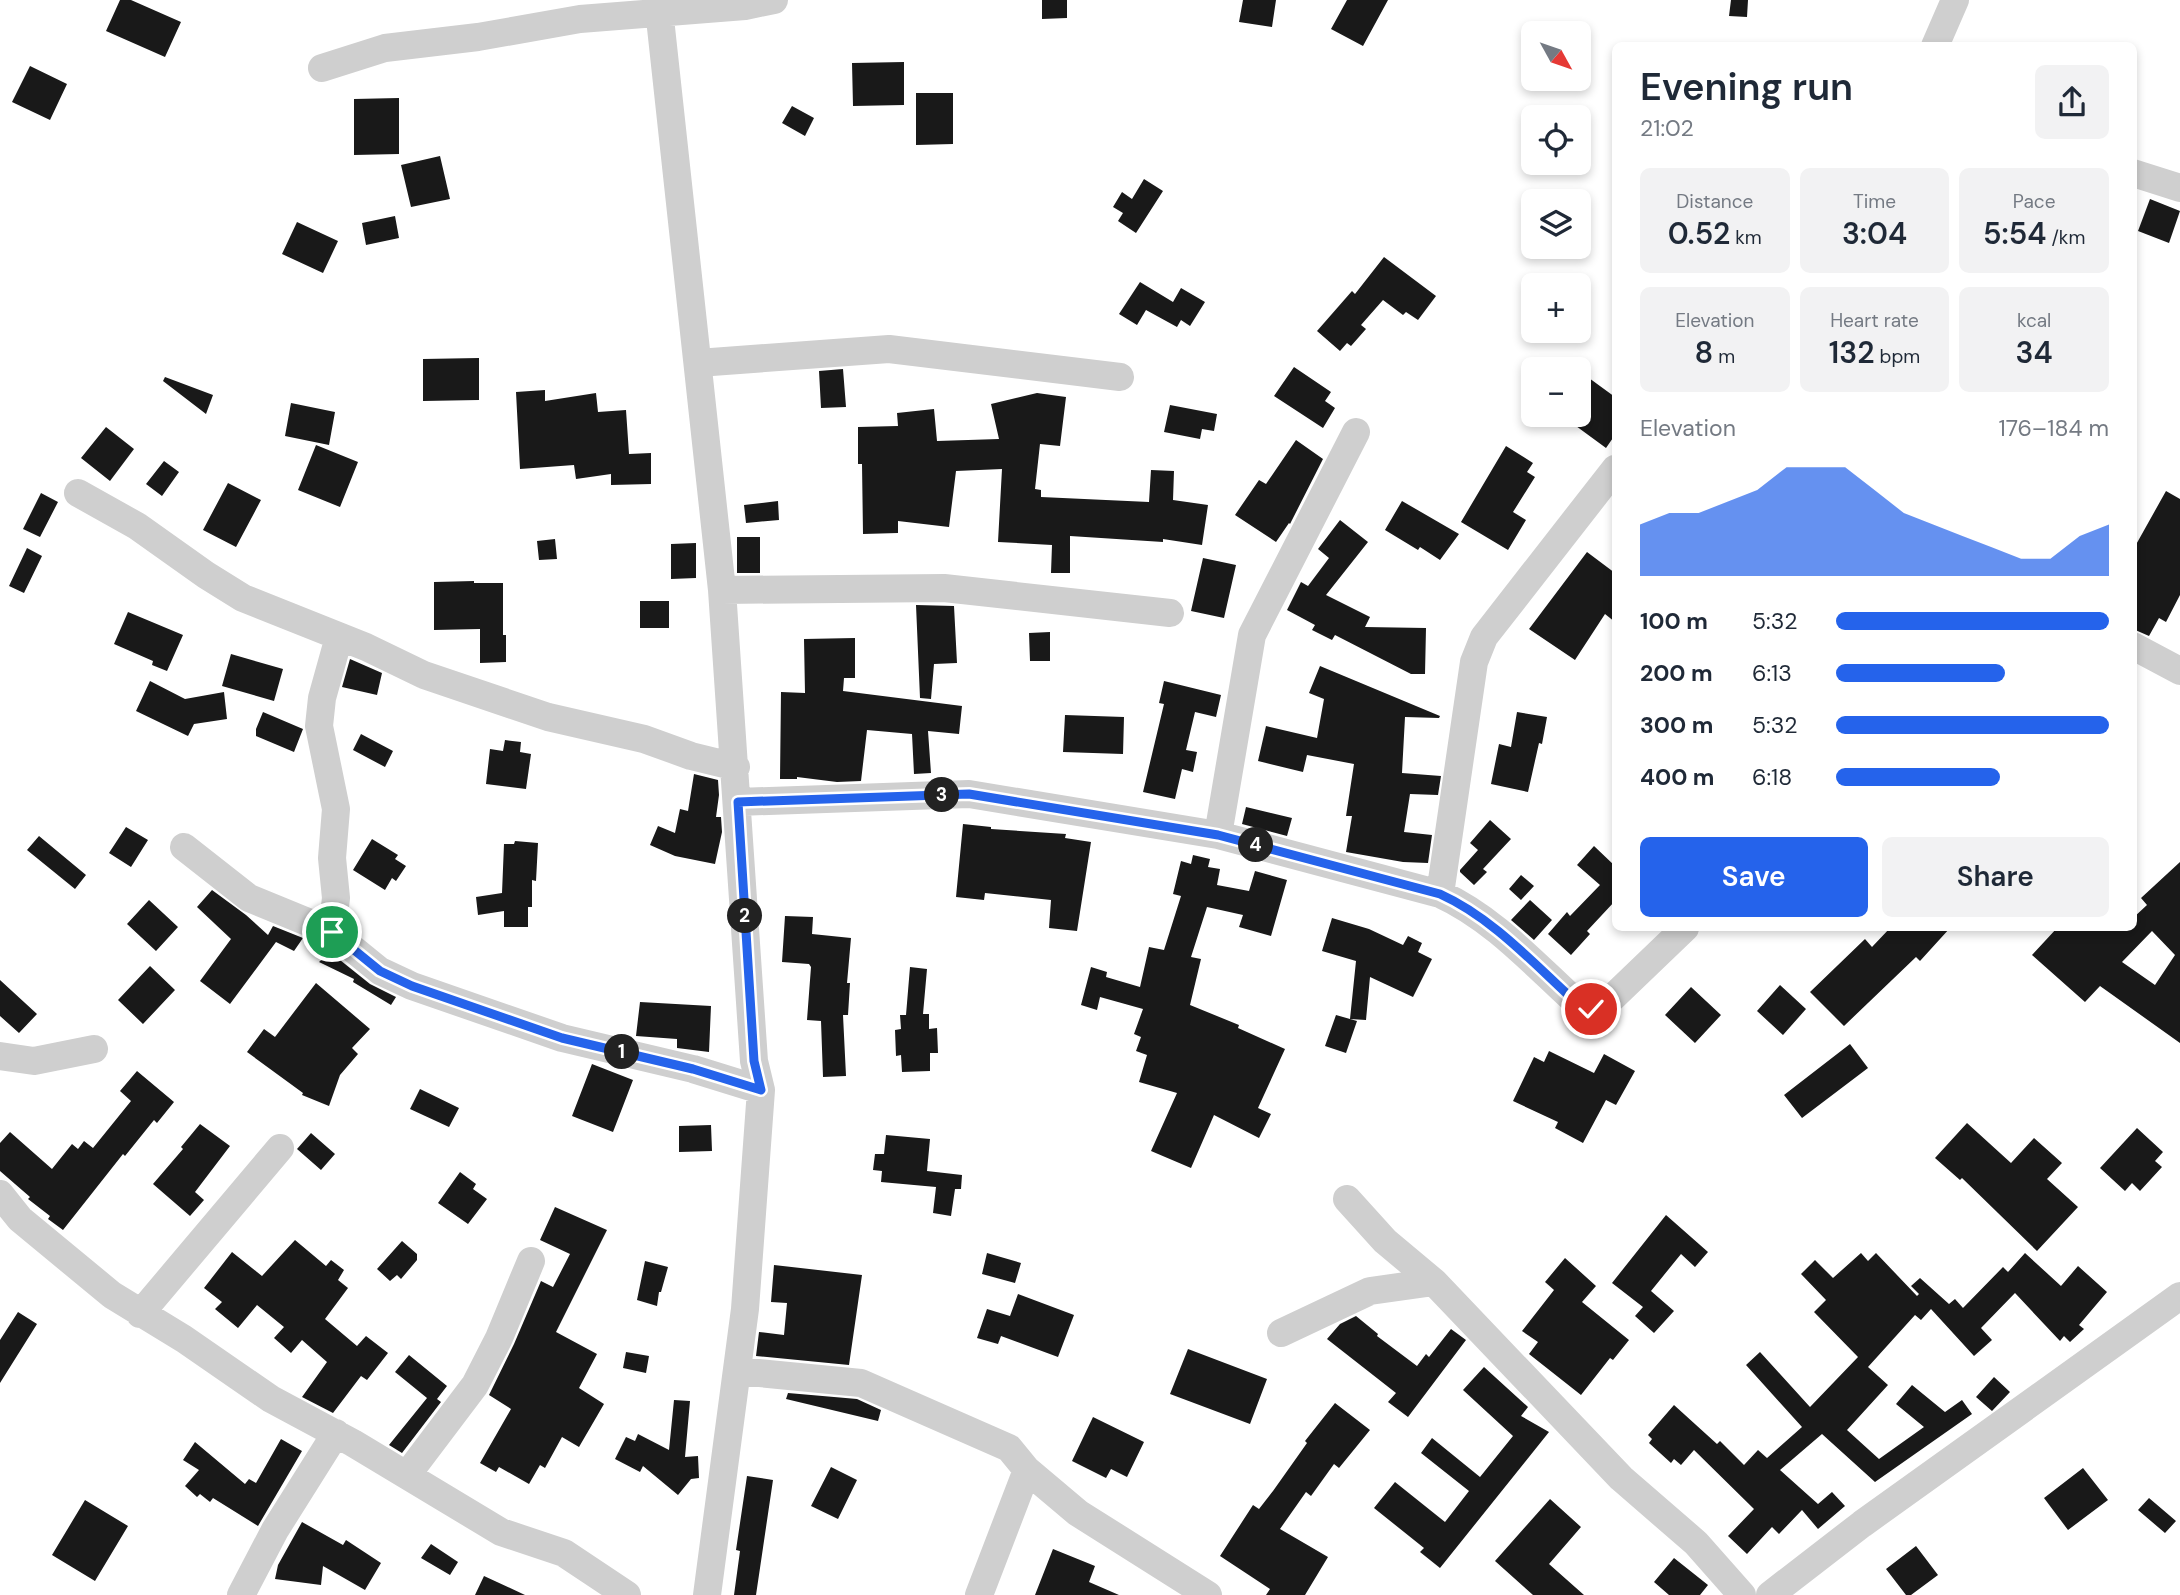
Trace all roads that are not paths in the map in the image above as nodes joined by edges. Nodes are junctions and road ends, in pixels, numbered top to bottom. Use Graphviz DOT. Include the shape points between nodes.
graph roads {
  1 [pos="774,0"];
  2 [pos="1955,0"];
  3 [pos="659,6"];
  4 [pos="1937,42"];
  5 [pos="322,68"];
  6 [pos="2137,174"];
  7 [pos="2180,188"];
  8 [pos="698,363"];
  9 [pos="1120,377"];
  10 [pos="1356,432"];
  11 [pos="1612,473"];
  12 [pos="78,493"];
  13 [pos="722,590"];
  14 [pos="1170,613"];
  15 [pos="339,637"];
  16 [pos="2137,648"];
  17 [pos="2180,671"];
  18 [pos="736,767"];
  19 [pos="738,802"];
  20 [pos="1218,835"];
  21 [pos="184,847"];
  22 [pos="1440,894"];
  23 [pos="1682,931"];
  24 [pos="332,932"];
  25 [pos="94,1048"];
  26 [pos="0,1056"];
  27 [pos="761,1090"];
  28 [pos="280,1148"];
  29 [pos="0,1194"];
  30 [pos="1348,1199"];
  31 [pos="531,1261"];
  32 [pos="1434,1282"];
  33 [pos="2180,1296"];
  34 [pos="140,1314"];
  35 [pos="1282,1333"];
  36 [pos="738,1371"];
  37 [pos="336,1433"];
  38 [pos="1027,1470"];
  39 [pos="407,1475"];
  40 [pos="241,1595"];
  41 [pos="627,1595"];
  42 [pos="707,1595"];
  43 [pos="979,1595"];
  44 [pos="1208,1595"];
  45 [pos="1742,1595"];
  46 [pos="1770,1595"];
  1 -- 3 [label="street" via="745,6"];
  2 -- 4 [label="street"];
  3 -- 5 [label="street" via="385,48"];
  3 -- 8 [label="street"];
  6 -- 7 [label="street"];
  8 -- 9 [label="street" via="889,349"];
  8 -- 13 [label="street"];
  10 -- 20 [label="street" via="1252,635"];
  11 -- 22 [label="street" via="1484,637 1474,662"];
  12 -- 15 [label="street" via="137,526 243,598"];
  13 -- 14 [label="street" via="944,588"];
  13 -- 18 [label="street"];
  15 -- 18 [label="street" via="424,675 548,717"];
  15 -- 24 [label="street" via="319,726 336,809"];
  16 -- 17 [label="street"];
  18 -- 19 [label="street"];
  19 -- 20 [label="street" via="969,794"];
  19 -- 27 [label="street" via="754,1061"];
  20 -- 22 [label="street"];
  21 -- 24 [label="street" via="249,898"];
  22 -- 23 [label="street" via="1467,906 1577,1003 1591,1009 1599,1009 1611,999"];
  24 -- 27 [label="street" via="380,971 412,986 562,1038"];
  25 -- 26 [label="street" via="34,1061"];
  27 -- 36 [label="street"];
  28 -- 34 [label="street"];
  29 -- 34 [label="street" via="20,1219"];
  30 -- 32 [label="street" via="1385,1241"];
  31 -- 39 [label="street" via="475,1385"];
  32 -- 35 [label="street" via="1370,1291"];
  32 -- 45 [label="street" via="1621,1478 1696,1543"];
  33 -- 46 [label="street"];
  34 -- 37 [label="street" via="271,1399"];
  36 -- 38 [label="street" via="861,1383 1009,1448"];
  36 -- 42 [label="street"];
  37 -- 39 [label="street"];
  37 -- 40 [label="street" via="275,1530"];
  38 -- 43 [label="street"];
  38 -- 44 [label="street" via="1078,1513"];
  39 -- 41 [label="street" via="501,1532 564,1553"];
}
